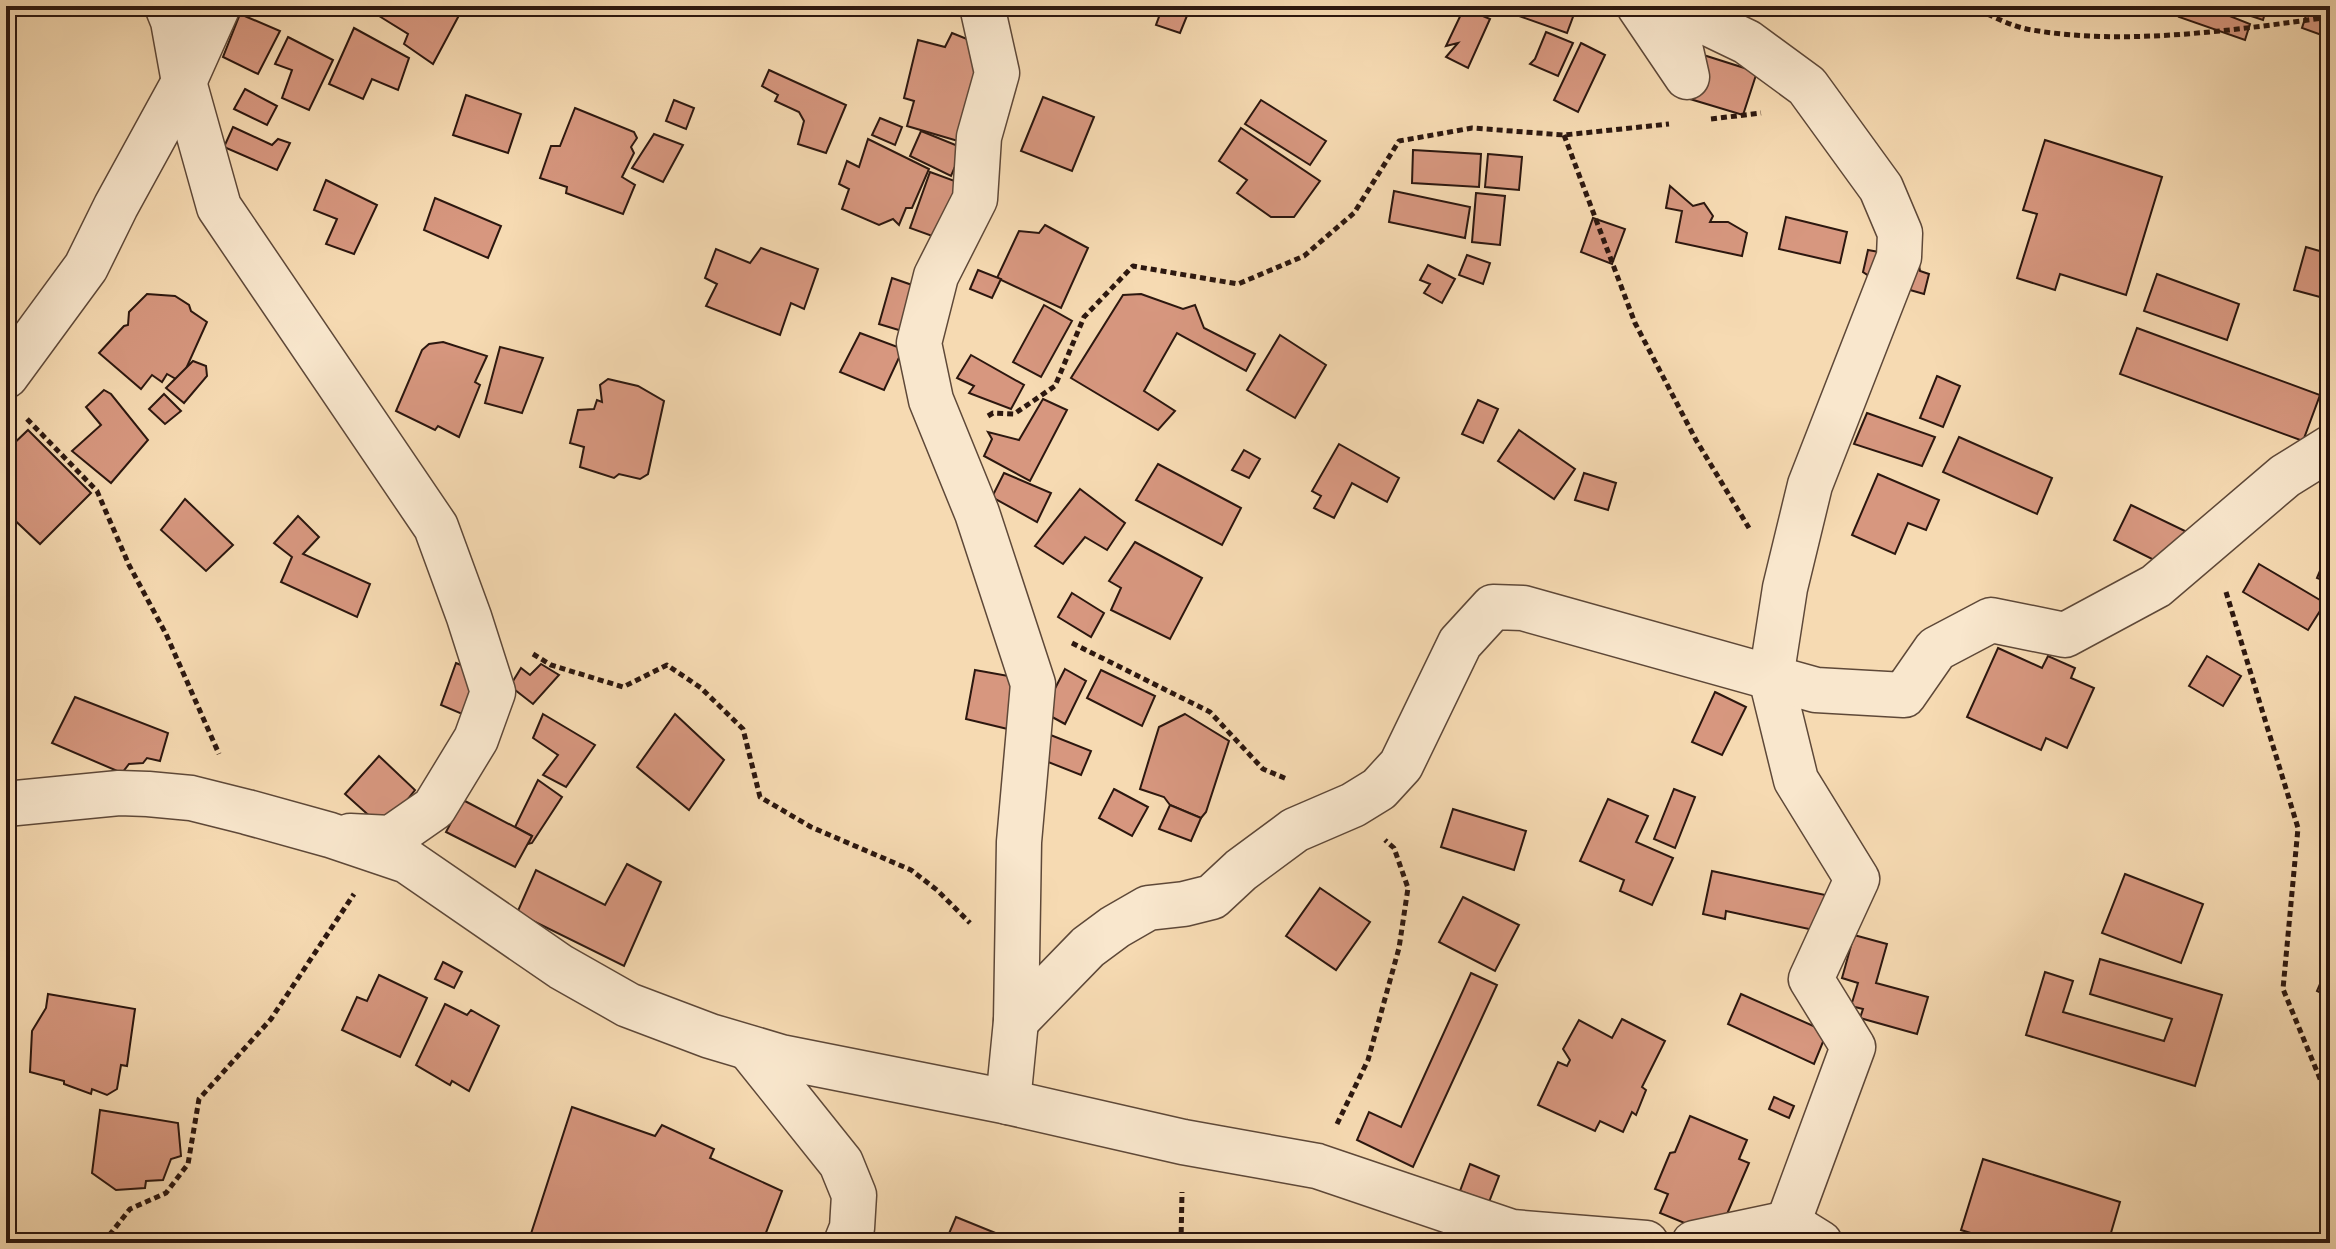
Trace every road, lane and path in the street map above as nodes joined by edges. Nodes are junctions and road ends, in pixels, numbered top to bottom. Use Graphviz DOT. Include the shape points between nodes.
graph roads {
  1 [pos="167,6"];
  2 [pos="218,6"];
  3 [pos="982,6"];
  4 [pos="1639,6"];
  5 [pos="1672,6"];
  6 [pos="1969,6"];
  7 [pos="2330,17"];
  8 [pos="184,82"];
  9 [pos="1820,103"];
  10 [pos="1698,120"];
  11 [pos="1683,122"];
  12 [pos="1564,135"];
  13 [pos="6,376"];
  14 [pos="24,416"];
  15 [pos="949,445"];
  16 [pos="2330,448"];
  17 [pos="2211,541"];
  18 [pos="1785,588"];
  19 [pos="1011,612"];
  20 [pos="469,617"];
  21 [pos="1771,678"];
  22 [pos="6,804"];
  23 [pos="1353,805"];
  24 [pos="247,812"];
  25 [pos="330,835"];
  26 [pos="381,852"];
  27 [pos="1018,967"];
  28 [pos="1016,1021"];
  29 [pos="749,1048"];
  30 [pos="1008,1102"];
  31 [pos="2330,1103"];
  32 [pos="1317,1166"];
  33 [pos="2330,1169"];
  34 [pos="1804,1233"];
  35 [pos="103,1243"];
  36 [pos="846,1243"];
  37 [pos="1646,1243"];
  38 [pos="1694,1243"];
  39 [pos="2326,1243"];
  1 -- 8 [label="street"];
  2 -- 8 [label="street"];
  3 -- 15 [label="street" via="997,73 979,137 975,199 936,276 919,343 931,400"];
  4 -- 5 [label="street" via="1687,77"];
  5 -- 9 [label="street" via="1747,42 1807,86"];
  6 -- 7 [label="path" via="2029,30 2093,36 2213,33"];
  8 -- 13 [label="street" via="86,267"];
  8 -- 20 [label="street" via="219,207 436,527"];
  9 -- 10 [label="path"];
  9 -- 18 [label="street" via="1881,188 1900,233 1899,257 1810,485"];
  11 -- 12 [label="path"];
  12 -- 15 [label="path" via="1472,128 1399,141 1354,213 1304,256 1238,284 1133,266 1084,317 1055,386 1014,414 993,413"];
  12 -- 18 [label="path" via="1635,323 1696,440"];
  14 -- 24 [label="path" via="97,491"];
  15 -- 19 [label="street"];
  16 -- 17 [label="street" via="2285,476"];
  17 -- 21 [label="street" via="2156,586 2065,635 1991,620 1936,649 1904,695 1816,690"];
  17 -- 31 [label="path" via="2298,828 2283,989"];
  18 -- 21 [label="street"];
  19 -- 23 [label="path" via="1210,712 1263,769"];
  19 -- 27 [label="street" via="1033,684 1019,842"];
  20 -- 25 [label="street" via="493,692 476,739 434,808 391,838"];
  20 -- 27 [label="path" via="551,665 623,687 667,665 701,688 743,729 760,797 811,827 911,870"];
  21 -- 23 [label="street" via="1523,608 1493,607 1460,643 1401,765 1379,789"];
  21 -- 34 [label="street" via="1796,780 1857,879 1811,979 1853,1047"];
  22 -- 24 [label="street" via="119,793 191,798"];
  23 -- 28 [label="street" via="1295,830 1212,897 1148,908 1115,927 1088,947"];
  23 -- 32 [label="path" via="1394,848 1408,888 1399,948 1368,1060"];
  24 -- 25 [label="street"];
  25 -- 26 [label="street"];
  26 -- 29 [label="street" via="407,861 561,967 628,1005"];
  26 -- 35 [label="path" via="271,1019 199,1099 188,1164 166,1193 130,1209"];
  27 -- 28 [label="street"];
  28 -- 30 [label="street"];
  29 -- 30 [label="street"];
  29 -- 36 [label="street" via="841,1163 854,1195"];
  30 -- 32 [label="street"];
  32 -- 37 [label="street" via="1512,1232"];
  33 -- 39 [label="path"];
  34 -- 38 [label="street"];
}
